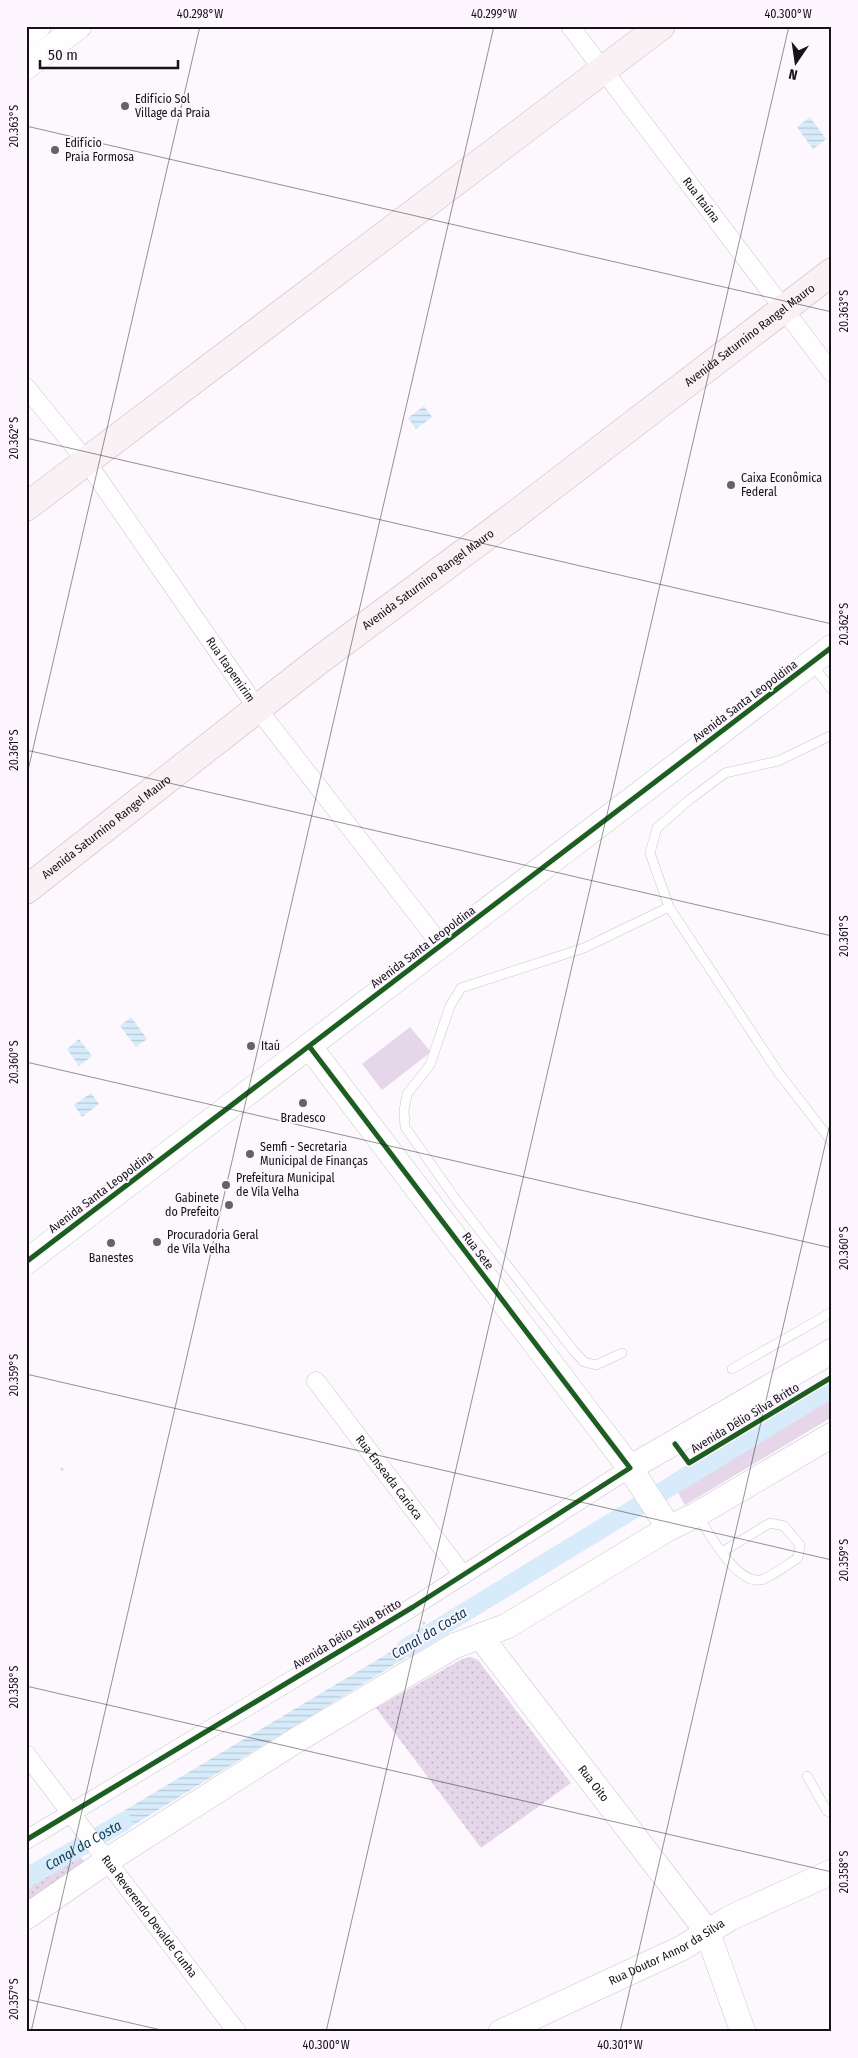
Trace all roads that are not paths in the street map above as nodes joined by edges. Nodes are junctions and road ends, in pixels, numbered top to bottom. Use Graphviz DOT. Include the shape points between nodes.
graph roads {
  1 [pos="38,26"];
  2 [pos="79,26"];
  3 [pos="570,26"];
  4 [pos="661,26"];
  5 [pos="26,36"];
  6 [pos="26,67"];
  7 [pos="604,70"];
  8 [pos="832,272"];
  9 [pos="783,308"];
  10 [pos="832,373"];
  11 [pos="26,387"];
  12 [pos="86,461"];
  13 [pos="26,507"];
  14 [pos="832,647"];
  15 [pos="811,663"];
  16 [pos="832,690"];
  17 [pos="257,708"];
  18 [pos="832,735"];
  19 [pos="26,890"];
  20 [pos="669,906"];
  21 [pos="441,945"];
  22 [pos="309,1046"];
  23 [pos="832,1142"];
  24 [pos="26,1262"];
  25 [pos="832,1312"];
  26 [pos="832,1351"];
  27 [pos="622,1353"];
  28 [pos="732,1369"];
  29 [pos="316,1381"];
  30 [pos="832,1434"];
  31 [pos="636,1477"];
  32 [pos="696,1515"];
  33 [pos="664,1520"];
  34 [pos="722,1552"];
  35 [pos="463,1575"];
  36 [pos="480,1636"];
  37 [pos="26,1754"];
  38 [pos="807,1776"];
  39 [pos="72,1812"];
  40 [pos="832,1814"];
  41 [pos="26,1840"];
  42 [pos="105,1855"];
  43 [pos="832,1872"];
  44 [pos="26,1917"];
  45 [pos="707,1932"];
  46 [pos="237,2032"];
  47 [pos="500,2032"];
  48 [pos="742,2032"];
  1 -- 5 [label="street"];
  2 -- 6 [label="street"];
  3 -- 7 [label="street, Rua Itaúna"];
  4 -- 7 [label="main road"];
  7 -- 9 [label="street, Rua Itaúna"];
  7 -- 12 [label="main road"];
  8 -- 9 [label="main road, Avenida Saturnino Rangel Mauro"];
  9 -- 10 [label="street, Rua Itaúna"];
  9 -- 17 [label="main road, Avenida Saturnino Rangel Mauro"];
  11 -- 12 [label="street, Rua Itapemirim"];
  12 -- 13 [label="main road"];
  12 -- 17 [label="street, Rua Itapemirim"];
  14 -- 15 [label="street, Avenida Santa Leopoldina"];
  15 -- 16 [label="lane"];
  15 -- 21 [label="street, Avenida Santa Leopoldina"];
  17 -- 19 [label="main road, Avenida Saturnino Rangel Mauro"];
  17 -- 21 [label="street, Rua Itapemirim"];
  18 -- 20 [label="lane" via="778,761 725,773 657,828 650,853"];
  20 -- 23 [label="lane" via="778,1072"];
  20 -- 27 [label="lane" via="584,948 461,988 450,1006 430,1065 408,1094 404,1111 405,1126 457,1201 572,1350 584,1362 596,1365"];
  21 -- 22 [label="street, Avenida Santa Leopoldina"];
  22 -- 24 [label="street, Avenida Santa Leopoldina"];
  22 -- 31 [label="street, Rua Sete"];
  25 -- 28 [label="lane"];
  26 -- 31 [label="street, Avenida Délio Silva Britto"];
  29 -- 35 [label="street, Rua Enseada Carioca"];
  30 -- 32 [label="street"];
  31 -- 33 [label="street, Rua Sete"];
  31 -- 35 [label="street, Avenida Délio Silva Britto"];
  32 -- 33 [label="street"];
  32 -- 34 [label="lane"];
  33 -- 36 [label="street" via="507,1626"];
  34 -- 34 [label="lane" via="737,1572 748,1579 762,1580 798,1558 800,1546 784,1526 770,1523"];
  35 -- 39 [label="street, Avenida Délio Silva Britto"];
  36 -- 42 [label="street" via="454,1646"];
  36 -- 45 [label="street, Rua Oito"];
  37 -- 39 [label="street, Rua Reverendo Devalde Cunha"];
  38 -- 40 [label="lane" via="827,1811"];
  39 -- 41 [label="street, Avenida Délio Silva Britto"];
  39 -- 42 [label="street, Rua Reverendo Devalde Cunha"];
  42 -- 44 [label="street"];
  42 -- 46 [label="street, Rua Reverendo Devalde Cunha"];
  43 -- 45 [label="street, Rua Doutor Annor da Silva" via="730,1918"];
  45 -- 47 [label="street, Rua Doutor Annor da Silva" via="682,1948"];
  45 -- 48 [label="street, Rua Oito"];
}
